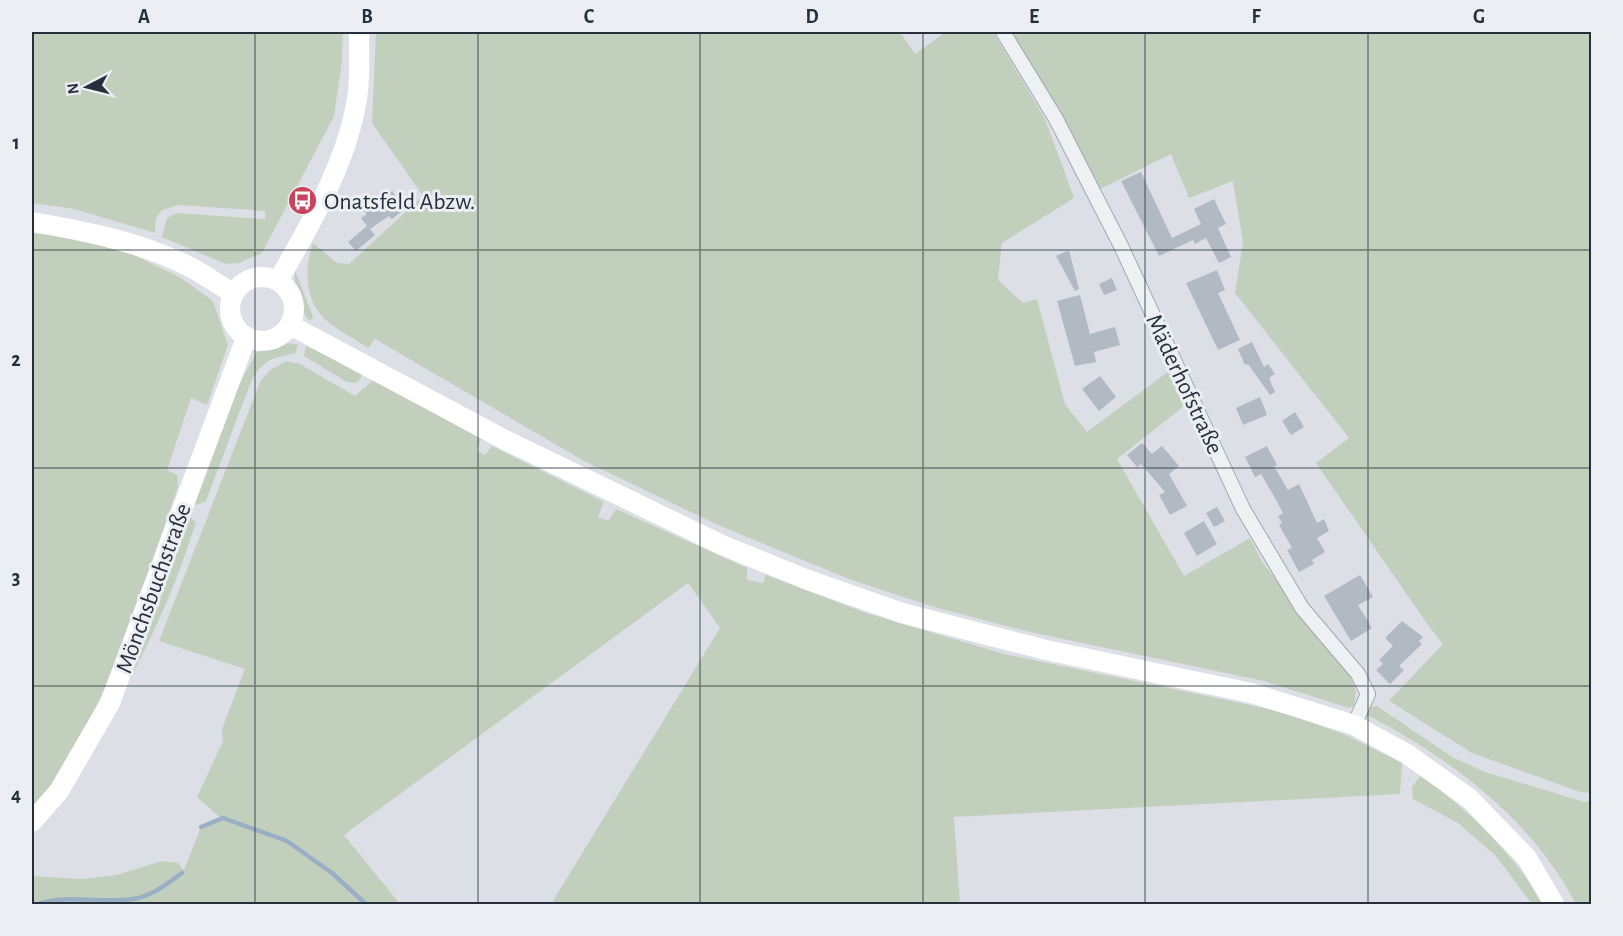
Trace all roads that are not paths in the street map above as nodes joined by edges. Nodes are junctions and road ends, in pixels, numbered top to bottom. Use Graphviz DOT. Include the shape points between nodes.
graph roads {
  1 [pos="359,32"];
  2 [pos="1003,32"];
  3 [pos="32,222"];
  4 [pos="278,280"];
  5 [pos="233,293"];
  6 [pos="290,325"];
  7 [pos="246,338"];
  8 [pos="1354,725"];
  9 [pos="32,822"];
  10 [pos="1554,904"];
  1 -- 4 [label="street" via="358,91 341,155"];
  2 -- 8 [label="street, Mäderhofstraße" via="1056,119 1121,246 1243,509 1302,608 1358,674 1368,694"];
  3 -- 5 [label="street" via="132,244 189,267"];
  4 -- 5 [label="street" via="258,277"];
  4 -- 6 [label="street" via="292,295 294,315"];
  5 -- 7 [label="street" via="230,313 238,332"];
  6 -- 7 [label="street" via="284,333 266,342"];
  6 -- 8 [label="street" via="505,440 722,545 808,580 902,613 1046,650 1251,693"];
  7 -- 9 [label="street, Mönchsbuchstraße" via="110,703 59,790"];
  8 -- 10 [label="street" via="1407,754 1470,799 1527,858"];
}
